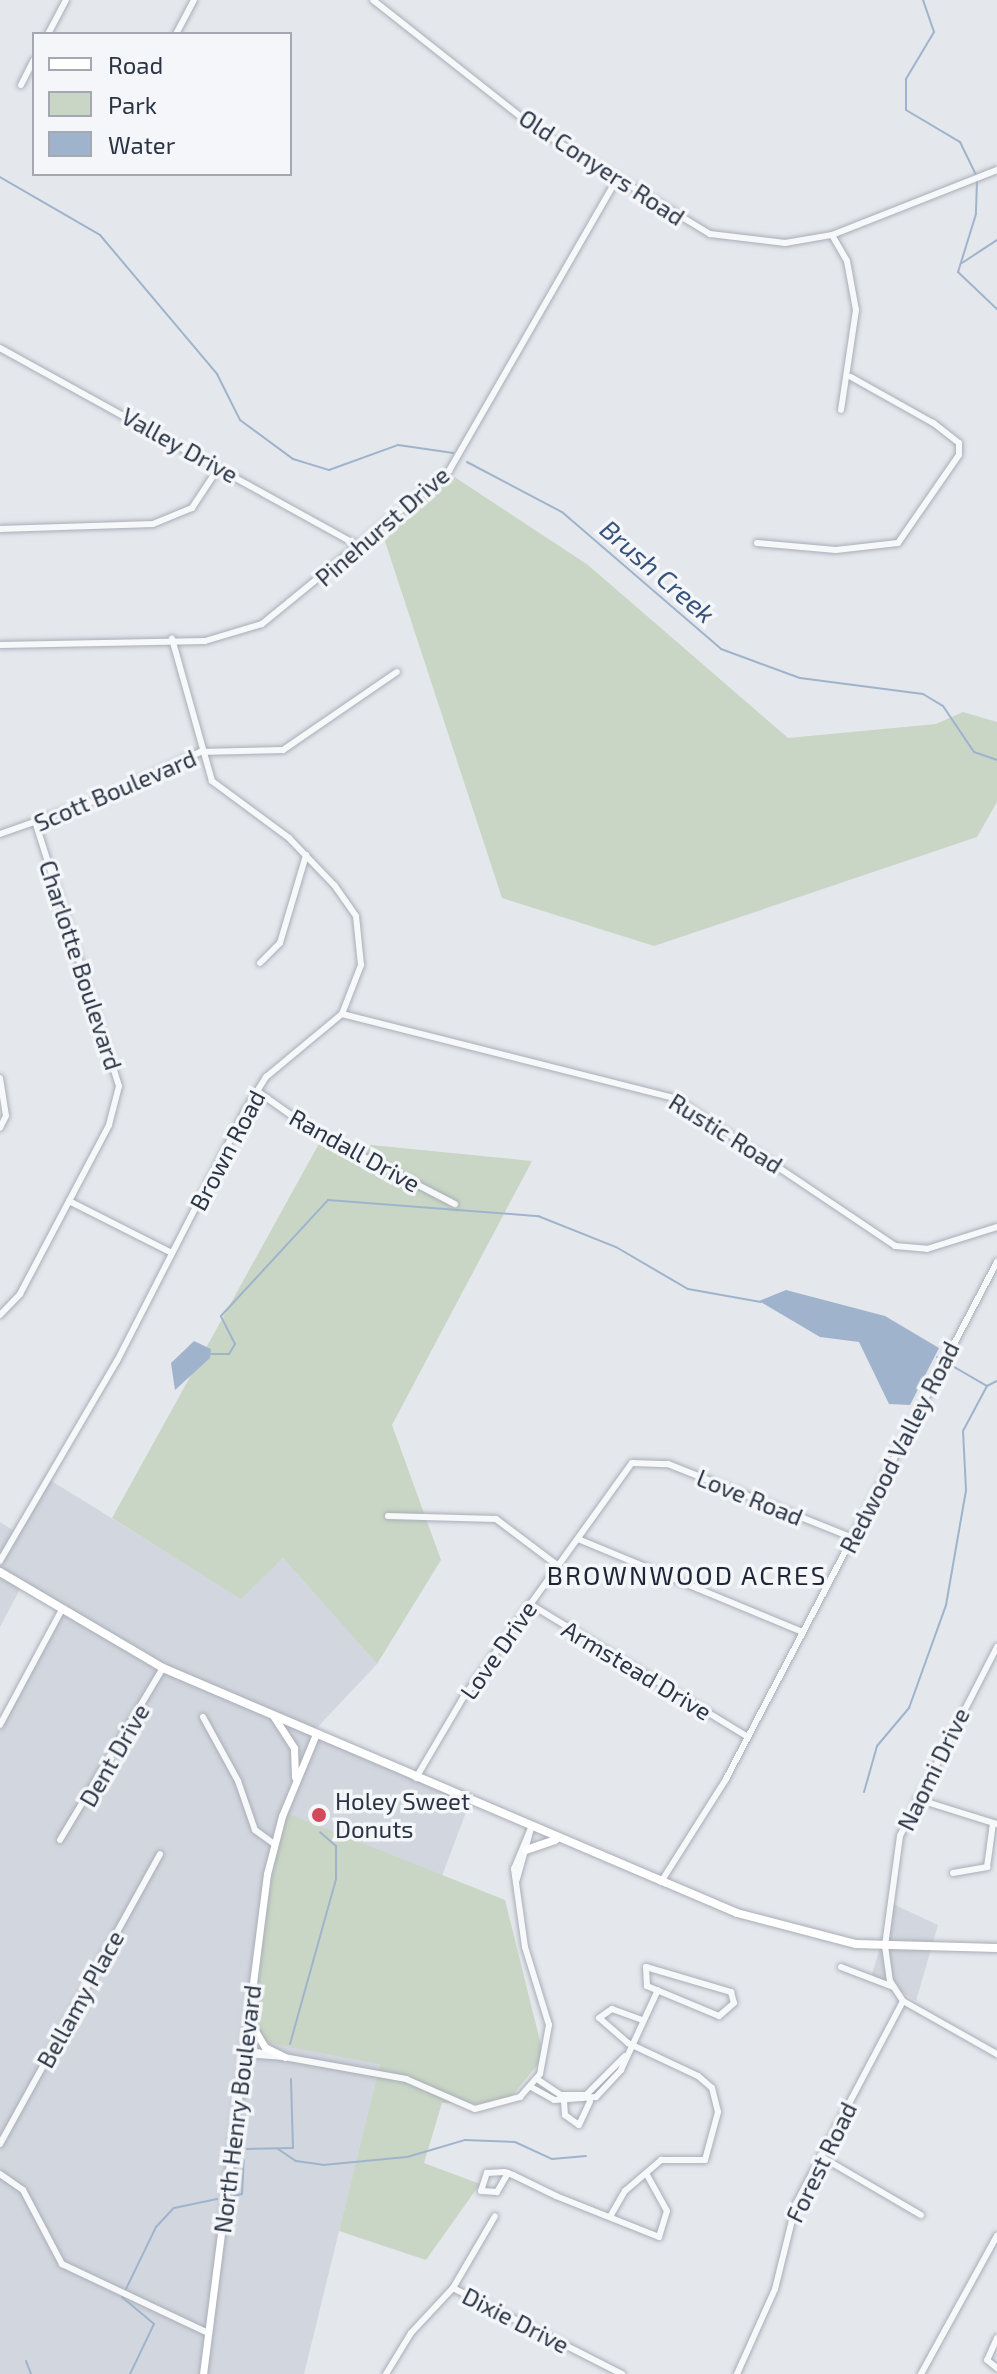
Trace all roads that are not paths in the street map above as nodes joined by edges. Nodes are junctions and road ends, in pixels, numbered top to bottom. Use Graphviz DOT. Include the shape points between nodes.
graph roads {
  1 [pos="66,0"];
  2 [pos="194,0"];
  3 [pos="373,0"];
  4 [pos="49,32"];
  5 [pos="177,32"];
  6 [pos="32,64"];
  7 [pos="21,85"];
  8 [pos="997,170"];
  9 [pos="615,182"];
  10 [pos="832,235"];
  11 [pos="0,348"];
  12 [pos="851,377"];
  13 [pos="841,410"];
  14 [pos="219,467"];
  15 [pos="0,529"];
  16 [pos="757,543"];
  17 [pos="358,546"];
  18 [pos="172,639"];
  19 [pos="0,645"];
  20 [pos="397,672"];
  21 [pos="200,752"];
  22 [pos="36,824"];
  23 [pos="0,834"];
  24 [pos="306,855"];
  25 [pos="260,963"];
  26 [pos="342,1014"];
  27 [pos="0,1078"];
  28 [pos="257,1091"];
  29 [pos="0,1128"];
  30 [pos="69,1201"];
  31 [pos="455,1204"];
  32 [pos="997,1227"];
  33 [pos="172,1253"];
  34 [pos="997,1262"];
  35 [pos="0,1315"];
  36 [pos="645,1459"];
  37 [pos="388,1516"];
  38 [pos="853,1538"];
  39 [pos="578,1539"];
  40 [pos="0,1561"];
  41 [pos="557,1565"];
  42 [pos="0,1572"];
  43 [pos="530,1604"];
  44 [pos="61,1611"];
  45 [pos="802,1632"];
  46 [pos="997,1647"];
  47 [pos="163,1668"];
  48 [pos="203,1717"];
  49 [pos="274,1717"];
  50 [pos="0,1725"];
  51 [pos="316,1734"];
  52 [pos="745,1735"];
  53 [pos="417,1776"];
  54 [pos="294,1783"];
  55 [pos="917,1799"];
  56 [pos="995,1824"];
  57 [pos="531,1828"];
  58 [pos="60,1840"];
  59 [pos="560,1840"];
  60 [pos="274,1844"];
  61 [pos="526,1850"];
  62 [pos="160,1854"];
  63 [pos="953,1873"];
  64 [pos="517,1879"];
  65 [pos="661,1882"];
  66 [pos="885,1946"];
  67 [pos="997,1948"];
  68 [pos="841,1967"];
  69 [pos="893,1987"];
  70 [pos="658,1990"];
  71 [pos="903,2001"];
  72 [pos="249,2017"];
  73 [pos="640,2019"];
  74 [pos="628,2043"];
  75 [pos="245,2052"];
  76 [pos="997,2054"];
  77 [pos="625,2056"];
  78 [pos="285,2057"];
  79 [pos="537,2079"];
  80 [pos="531,2087"];
  81 [pos="564,2101"];
  82 [pos="590,2101"];
  83 [pos="0,2144"];
  84 [pos="820,2156"];
  85 [pos="508,2173"];
  86 [pos="646,2173"];
  87 [pos="0,2174"];
  88 [pos="611,2215"];
  89 [pos="921,2215"];
  90 [pos="495,2216"];
  91 [pos="997,2236"];
  92 [pos="453,2288"];
  93 [pos="208,2333"];
  94 [pos="997,2338"];
  95 [pos="997,2368"];
  96 [pos="203,2374"];
  97 [pos="386,2374"];
  98 [pos="622,2374"];
  99 [pos="737,2374"];
  100 [pos="921,2374"];
  1 -- 4 [label="street"];
  2 -- 5 [label="street"];
  3 -- 9 [label="street, Old Conyers Road"];
  6 -- 7 [label="street"];
  8 -- 10 [label="street, Old Conyers Road"];
  9 -- 10 [label="street, Old Conyers Road" via="710,234 785,243"];
  9 -- 17 [label="street, Pinehurst Drive" via="472,439 424,494"];
  10 -- 12 [label="street" via="847,261 856,310"];
  11 -- 14 [label="street, Valley Drive"];
  12 -- 13 [label="street"];
  12 -- 16 [label="street" via="933,423 959,443 959,455 898,543 836,550"];
  14 -- 15 [label="street" via="192,508 153,524"];
  14 -- 17 [label="street, Valley Drive"];
  17 -- 18 [label="street, Pinehurst Drive" via="262,624 205,641"];
  18 -- 19 [label="street, Pinehurst Drive"];
  18 -- 21 [label="street, Brown Road"];
  20 -- 21 [label="street, Scott Boulevard" via="283,750"];
  21 -- 22 [label="street, Scott Boulevard"];
  21 -- 24 [label="street, Brown Road" via="230,801"];
  22 -- 23 [label="street, Scott Boulevard"];
  22 -- 30 [label="street, Charlotte Boulevard" via="119,1086 109,1125"];
  24 -- 25 [label="street" via="280,943"];
  24 -- 26 [label="street, Brown Road" via="349,905 361,933 361,965"];
  26 -- 28 [label="street, Brown Road"];
  26 -- 32 [label="street, Rustic Road" via="675,1098 895,1246 927,1249"];
  27 -- 29 [label="street" via="6,1116"];
  28 -- 31 [label="street, Randall Drive" via="312,1130"];
  28 -- 33 [label="street, Brown Road"];
  30 -- 33 [label="street"];
  30 -- 35 [label="street, Charlotte Boulevard" via="20,1294"];
  33 -- 40 [label="street, Brown Road"];
  34 -- 38 [label="street, Redwood Valley Road"];
  36 -- 38 [label="street, Love Road"];
  36 -- 39 [label="street, Love Drive" via="624,1470"];
  37 -- 41 [label="street" via="496,1519"];
  38 -- 45 [label="street, Redwood Valley Road"];
  39 -- 41 [label="street, Love Drive"];
  39 -- 45 [label="street"];
  41 -- 43 [label="street, Love Drive"];
  42 -- 44 [label="highway"];
  43 -- 52 [label="street, Armstead Drive"];
  43 -- 53 [label="street, Love Drive"];
  44 -- 47 [label="highway"];
  44 -- 50 [label="street"];
  45 -- 52 [label="street, Redwood Valley Road"];
  46 -- 55 [label="street, Naomi Drive"];
  47 -- 49 [label="highway"];
  47 -- 58 [label="street, Dent Drive"];
  48 -- 60 [label="street" via="238,1781 255,1830"];
  49 -- 51 [label="highway"];
  49 -- 54 [label="main road" via="294,1748"];
  51 -- 53 [label="highway"];
  51 -- 54 [label="main road, North Henry Boulevard"];
  52 -- 65 [label="street, Redwood Valley Road"];
  53 -- 57 [label="highway"];
  54 -- 60 [label="main road, North Henry Boulevard"];
  55 -- 56 [label="street"];
  55 -- 66 [label="street, Naomi Drive" via="895,1857"];
  56 -- 63 [label="street" via="987,1867"];
  57 -- 59 [label="highway"];
  57 -- 61 [label="street"];
  57 -- 64 [label="street" via="516,1858"];
  59 -- 61 [label="highway"];
  59 -- 65 [label="highway"];
  60 -- 72 [label="main road, North Henry Boulevard"];
  61 -- 64 [label="street"];
  62 -- 83 [label="street, Bellamy Place"];
  64 -- 79 [label="street" via="525,1947 549,2025"];
  65 -- 66 [label="highway" via="802,1933"];
  66 -- 67 [label="highway"];
  66 -- 69 [label="street, Naomi Drive"];
  68 -- 69 [label="street"];
  69 -- 71 [label="street"];
  70 -- 70 [label="street" via="644,1983 646,1967 731,1992 734,2003 719,2016"];
  70 -- 73 [label="street"];
  71 -- 76 [label="street"];
  71 -- 84 [label="street, Forest Road"];
  72 -- 75 [label="main road, North Henry Boulevard"];
  72 -- 78 [label="main road" via="253,2035"];
  73 -- 74 [label="street"];
  73 -- 74 [label="street" via="618,2010 600,2014 603,2025"];
  74 -- 77 [label="street"];
  74 -- 86 [label="street" via="698,2076 718,2102 705,2160 668,2157"];
  75 -- 78 [label="street"];
  75 -- 93 [label="main road, North Henry Boulevard"];
  77 -- 79 [label="street" via="586,2095 561,2095"];
  77 -- 82 [label="street" via="621,2070"];
  78 -- 80 [label="street" via="406,2079 475,2109"];
  79 -- 80 [label="street"];
  80 -- 81 [label="street"];
  81 -- 82 [label="street"];
  81 -- 82 [label="street" via="568,2119 579,2125"];
  84 -- 89 [label="street"];
  84 -- 99 [label="street, Forest Road" via="796,2204 775,2289"];
  85 -- 85 [label="street" via="487,2173 481,2191 497,2192"];
  85 -- 88 [label="street"];
  86 -- 88 [label="street"];
  86 -- 88 [label="street" via="667,2211 664,2235"];
  87 -- 93 [label="street" via="23,2190 62,2264"];
  90 -- 92 [label="street"];
  91 -- 100 [label="street"];
  92 -- 97 [label="street" via="411,2333"];
  92 -- 98 [label="street, Dixie Drive"];
  93 -- 96 [label="main road, North Henry Boulevard"];
  94 -- 95 [label="street" via="987,2360"];
}
